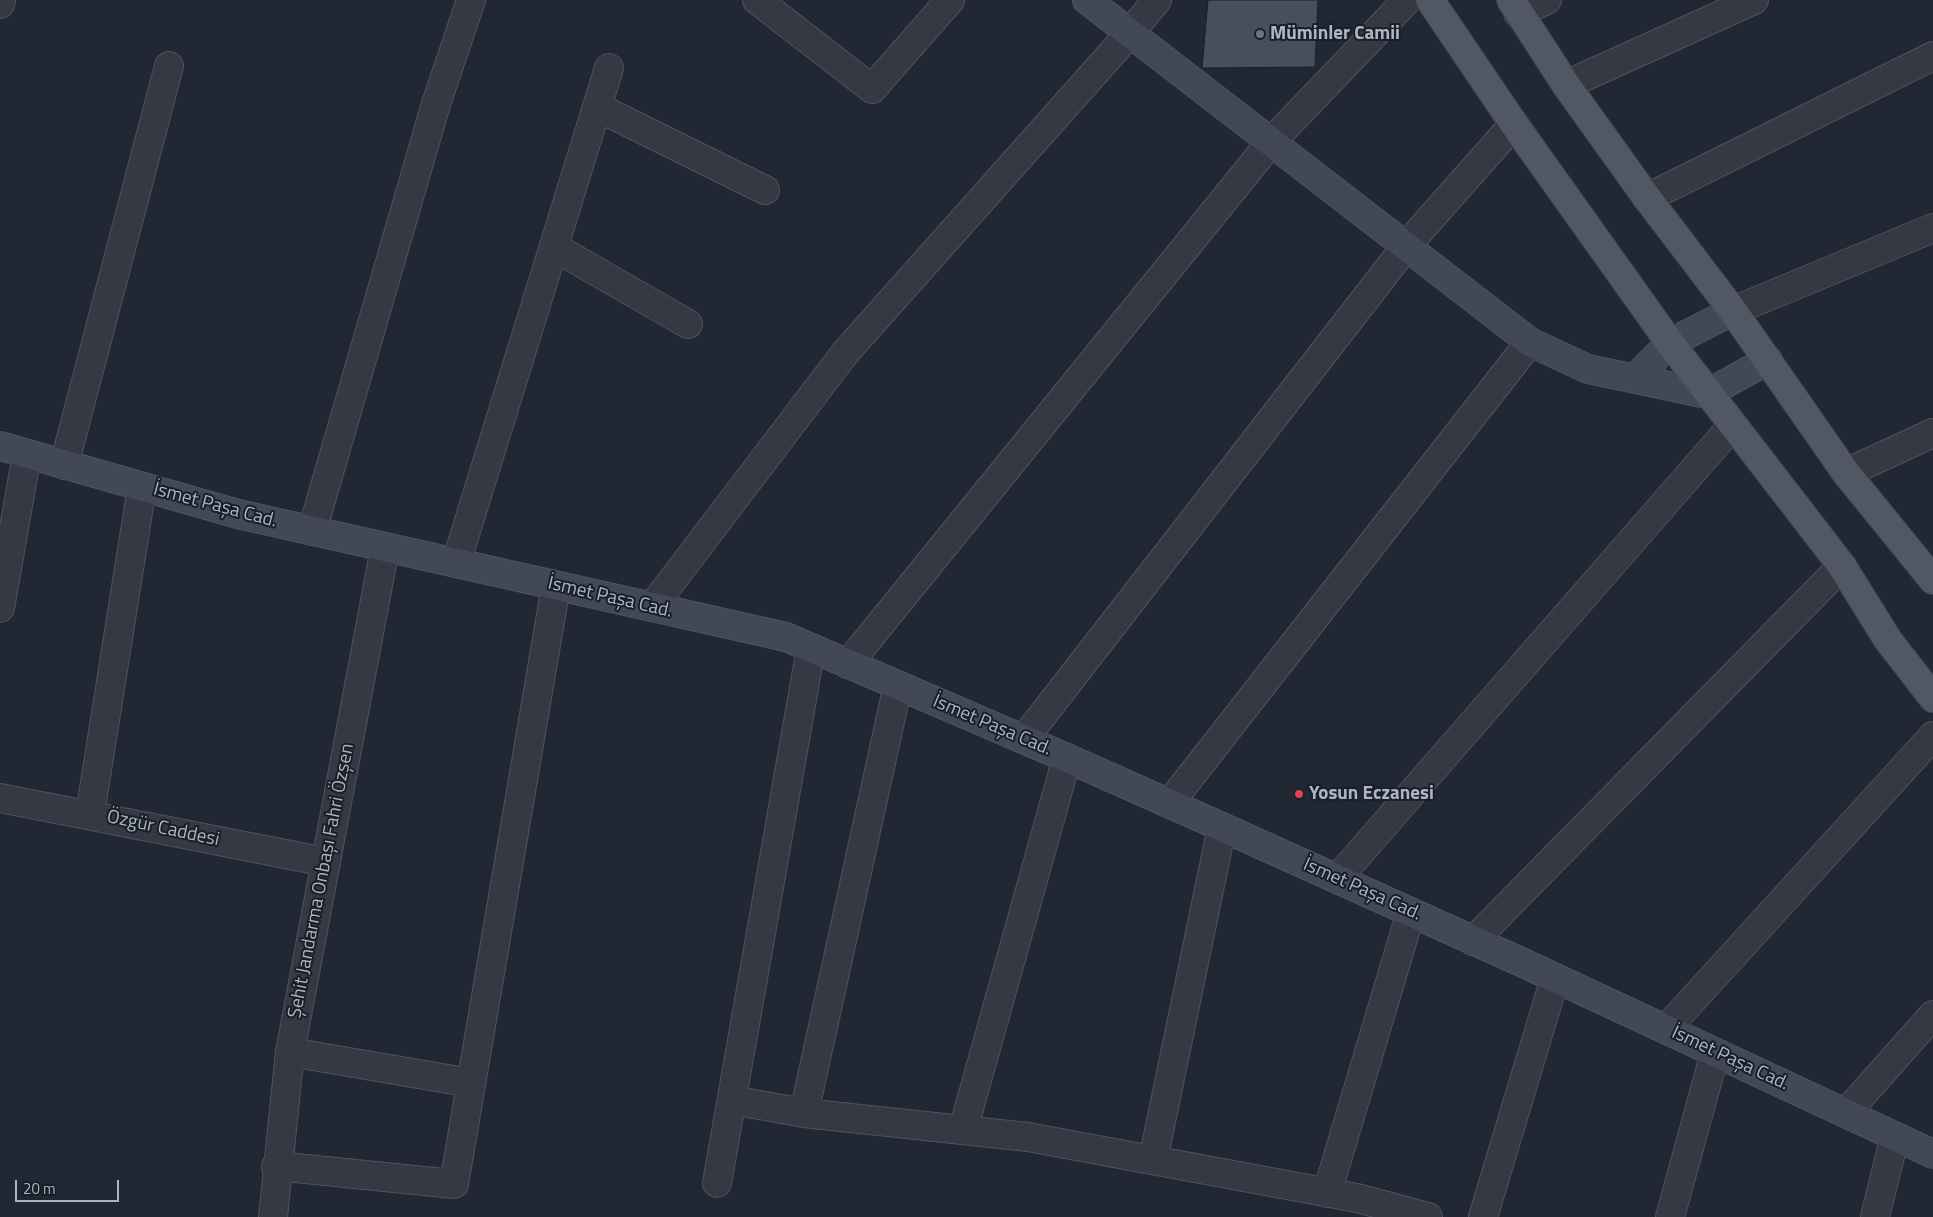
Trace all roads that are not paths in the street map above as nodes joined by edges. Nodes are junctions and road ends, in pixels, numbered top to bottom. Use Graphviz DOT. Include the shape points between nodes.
graph roads {
  1 [pos="1,0"];
  2 [pos="472,0"];
  3 [pos="757,0"];
  4 [pos="950,0"];
  5 [pos="1087,0"];
  6 [pos="1157,0"];
  7 [pos="1407,0"];
  8 [pos="1430,0"];
  9 [pos="1547,0"];
  10 [pos="1754,0"];
  11 [pos="0,4"];
  12 [pos="1514,7"];
  13 [pos="1130,33"];
  14 [pos="1933,56"];
  15 [pos="169,66"];
  16 [pos="609,68"];
  17 [pos="1566,85"];
  18 [pos="597,107"];
  19 [pos="1514,124"];
  20 [pos="1271,142"];
  21 [pos="764,190"];
  22 [pos="1647,198"];
  23 [pos="1933,228"];
  24 [pos="1407,245"];
  25 [pos="554,247"];
  26 [pos="1733,311"];
  27 [pos="688,324"];
  28 [pos="1530,342"];
  29 [pos="1670,343"];
  30 [pos="1768,360"];
  31 [pos="1634,378"];
  32 [pos="1707,394"];
  33 [pos="1732,425"];
  34 [pos="1933,432"];
  35 [pos="0,446"];
  36 [pos="27,454"];
  37 [pos="64,465"];
  38 [pos="1846,473"];
  39 [pos="142,487"];
  40 [pos="312,531"];
  41 [pos="385,548"];
  42 [pos="456,563"];
  43 [pos="1842,566"];
  44 [pos="1933,580"];
  45 [pos="556,586"];
  46 [pos="652,607"];
  47 [pos="0,608"];
  48 [pos="811,648"];
  49 [pos="848,664"];
  50 [pos="898,685"];
  51 [pos="1933,698"];
  52 [pos="1933,736"];
  53 [pos="1024,739"];
  54 [pos="1067,758"];
  55 [pos="0,798"];
  56 [pos="1169,804"];
  57 [pos="90,814"];
  58 [pos="1222,827"];
  59 [pos="326,862"];
  60 [pos="1337,879"];
  61 [pos="1411,912"];
  62 [pos="1473,941"];
  63 [pos="1555,978"];
  64 [pos="1933,1015"];
  65 [pos="1666,1029"];
  66 [pos="290,1052"];
  67 [pos="1715,1053"];
  68 [pos="471,1083"];
  69 [pos="732,1100"];
  70 [pos="804,1113"];
  71 [pos="1846,1113"];
  72 [pos="963,1130"];
  73 [pos="1895,1136"];
  74 [pos="1933,1154"];
  75 [pos="1154,1160"];
  76 [pos="276,1166"];
  77 [pos="717,1183"];
  78 [pos="1327,1192"];
  79 [pos="273,1217"];
  80 [pos="1428,1217"];
  81 [pos="1484,1217"];
  82 [pos="1670,1217"];
  83 [pos="1875,1217"];
  1 -- 11 [label="street"];
  2 -- 40 [label="street" via="436,104"];
  3 -- 4 [label="street" via="872,89"];
  5 -- 13 [label="main road"];
  6 -- 13 [label="street"];
  7 -- 20 [label="street"];
  8 -- 19 [label="main road"];
  9 -- 12 [label="street"];
  10 -- 17 [label="street"];
  12 -- 17 [label="main road"];
  13 -- 20 [label="main road"];
  13 -- 46 [label="street" via="845,353"];
  14 -- 22 [label="street"];
  15 -- 37 [label="street"];
  16 -- 18 [label="street"];
  17 -- 22 [label="main road"];
  18 -- 21 [label="street"];
  18 -- 25 [label="street"];
  19 -- 24 [label="street"];
  19 -- 29 [label="main road"];
  20 -- 24 [label="main road"];
  20 -- 49 [label="street"];
  22 -- 26 [label="main road"];
  23 -- 26 [label="street"];
  24 -- 28 [label="main road"];
  24 -- 53 [label="street"];
  25 -- 27 [label="street"];
  25 -- 42 [label="street"];
  26 -- 29 [label="main road"];
  26 -- 30 [label="main road"];
  28 -- 31 [label="main road" via="1588,369"];
  28 -- 56 [label="street"];
  29 -- 31 [label="main road"];
  29 -- 32 [label="main road"];
  30 -- 32 [label="main road"];
  30 -- 38 [label="main road"];
  31 -- 32 [label="main road"];
  32 -- 33 [label="main road"];
  33 -- 43 [label="main road"];
  33 -- 60 [label="street"];
  34 -- 38 [label="street"];
  35 -- 36 [label="main road, İsmet Paşa Cad."];
  36 -- 37 [label="main road, İsmet Paşa Cad."];
  36 -- 47 [label="street"];
  37 -- 39 [label="main road, İsmet Paşa Cad."];
  38 -- 44 [label="main road"];
  39 -- 40 [label="main road, İsmet Paşa Cad."];
  39 -- 57 [label="street"];
  40 -- 41 [label="main road, İsmet Paşa Cad."];
  41 -- 42 [label="main road, İsmet Paşa Cad."];
  41 -- 59 [label="street, Şehit Jandarma Onbaşı Fahri Özşen"];
  42 -- 45 [label="main road, İsmet Paşa Cad."];
  43 -- 51 [label="main road" via="1888,640"];
  43 -- 62 [label="street"];
  45 -- 46 [label="main road, İsmet Paşa Cad."];
  45 -- 68 [label="street"];
  46 -- 48 [label="main road, İsmet Paşa Cad." via="786,637"];
  48 -- 49 [label="main road, İsmet Paşa Cad."];
  48 -- 69 [label="street"];
  49 -- 50 [label="main road, İsmet Paşa Cad."];
  50 -- 53 [label="main road, İsmet Paşa Cad."];
  50 -- 70 [label="street"];
  52 -- 65 [label="street"];
  53 -- 54 [label="main road, İsmet Paşa Cad."];
  54 -- 56 [label="main road, İsmet Paşa Cad."];
  54 -- 72 [label="street"];
  55 -- 57 [label="street, Özgür Caddesi"];
  56 -- 58 [label="main road, İsmet Paşa Cad."];
  57 -- 59 [label="street, Özgür Caddesi"];
  58 -- 60 [label="main road, İsmet Paşa Cad."];
  58 -- 75 [label="street"];
  59 -- 66 [label="street, Şehit Jandarma Onbaşı Fahri Özşen"];
  60 -- 61 [label="main road, İsmet Paşa Cad."];
  61 -- 62 [label="main road, İsmet Paşa Cad."];
  61 -- 78 [label="street"];
  62 -- 63 [label="main road, İsmet Paşa Cad."];
  63 -- 65 [label="main road, İsmet Paşa Cad."];
  63 -- 81 [label="street"];
  64 -- 71 [label="street"];
  65 -- 67 [label="main road, İsmet Paşa Cad."];
  66 -- 68 [label="street"];
  66 -- 76 [label="street, Şehit Jandarma Onbaşı Fahri Özşen"];
  67 -- 71 [label="main road, İsmet Paşa Cad."];
  67 -- 82 [label="street"];
  68 -- 76 [label="street" via="454,1184"];
  69 -- 70 [label="street"];
  69 -- 77 [label="street"];
  70 -- 72 [label="street"];
  71 -- 73 [label="main road, İsmet Paşa Cad."];
  72 -- 75 [label="street" via="1028,1137"];
  73 -- 74 [label="main road, İsmet Paşa Cad."];
  73 -- 83 [label="street"];
  75 -- 78 [label="street"];
  76 -- 79 [label="street, Şehit Jandarma Onbaşı Fahri Özşen"];
  78 -- 80 [label="street"];
}
